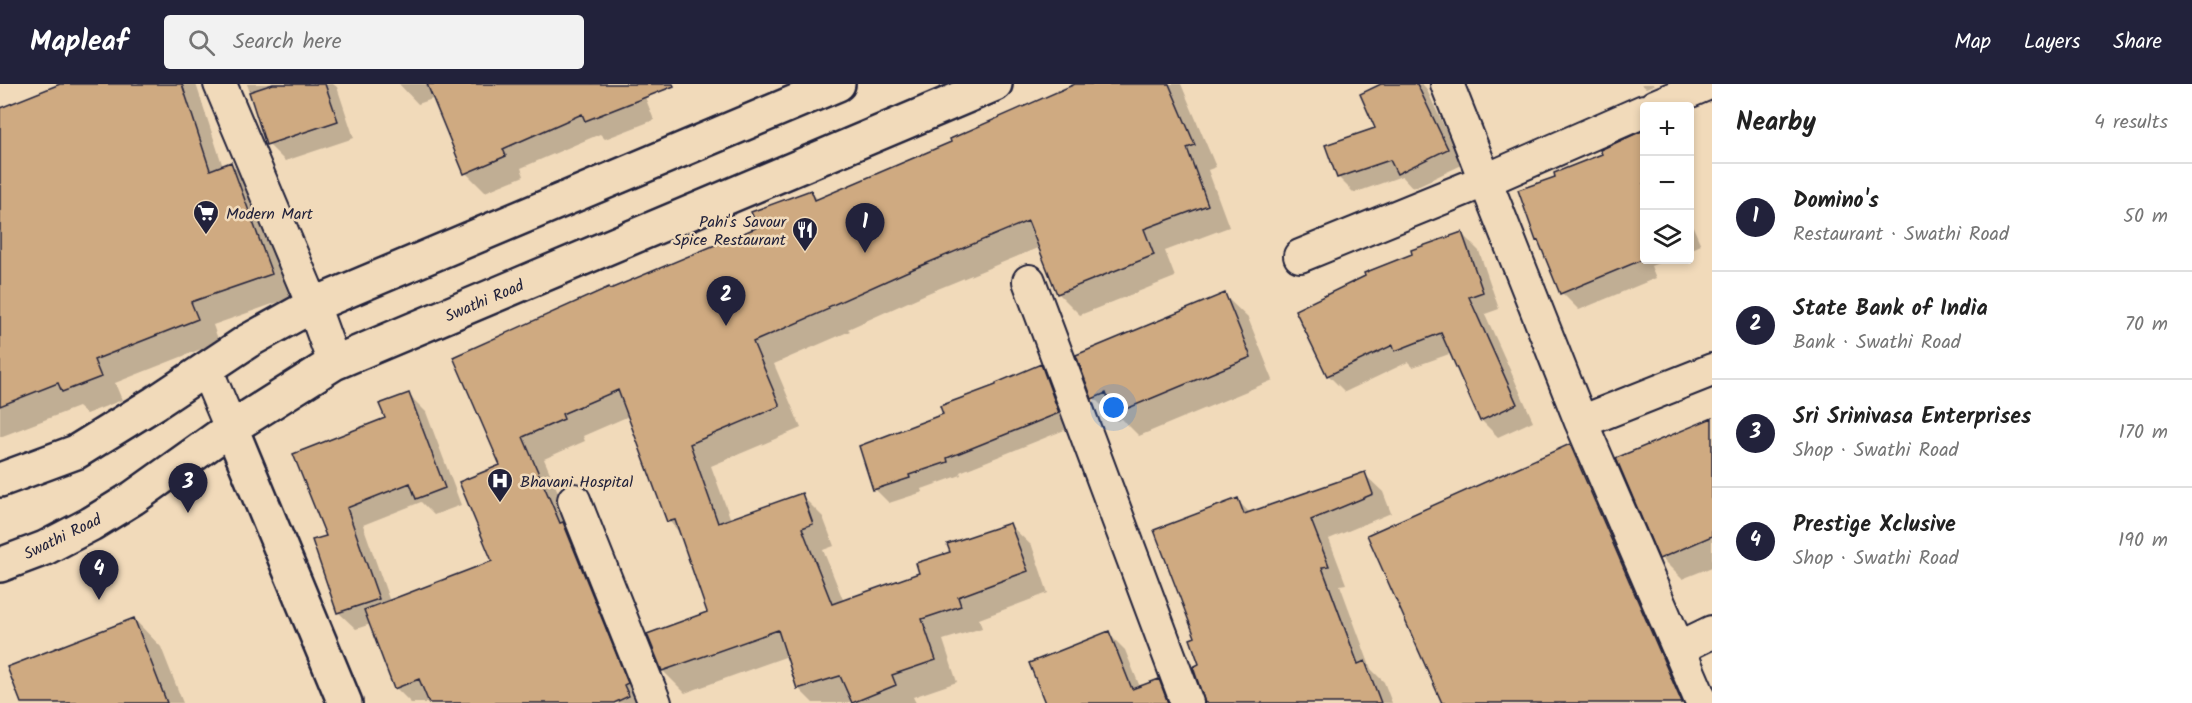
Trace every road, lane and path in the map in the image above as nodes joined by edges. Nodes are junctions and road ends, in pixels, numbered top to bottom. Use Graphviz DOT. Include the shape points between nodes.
graph roads {
  1 [pos="220,84"];
  2 [pos="838,84"];
  3 [pos="995,84"];
  4 [pos="1447,84"];
  5 [pos="1707,84"];
  6 [pos="1664,102"];
  7 [pos="1640,113"];
  8 [pos="1484,181"];
  9 [pos="1300,256"];
  10 [pos="1029,281"];
  11 [pos="313,305"];
  12 [pos="334,363"];
  13 [pos="206,369"];
  14 [pos="1712,370"];
  15 [pos="1581,422"];
  16 [pos="231,428"];
  17 [pos="0,480"];
  18 [pos="574,500"];
  19 [pos="0,565"];
  20 [pos="1712,632"];
  21 [pos="1679,648"];
  22 [pos="345,703"];
  23 [pos="655,703"];
  24 [pos="1187,703"];
  25 [pos="1702,703"];
  1 -- 11 [label="street"];
  2 -- 11 [label="street"];
  3 -- 12 [label="street, Swathi Road"];
  4 -- 8 [label="street"];
  5 -- 6 [label="street"];
  7 -- 8 [label="street"];
  8 -- 9 [label="street"];
  8 -- 15 [label="street"];
  10 -- 24 [label="street"];
  11 -- 12 [label="street"];
  11 -- 13 [label="street"];
  12 -- 16 [label="street, Swathi Road"];
  13 -- 16 [label="street"];
  13 -- 17 [label="street" via="76,452"];
  14 -- 15 [label="street"];
  15 -- 21 [label="street"];
  16 -- 19 [label="street, Swathi Road" via="91,524"];
  16 -- 22 [label="street"];
  18 -- 23 [label="street"];
  20 -- 21 [label="street"];
  21 -- 25 [label="street"];
}
